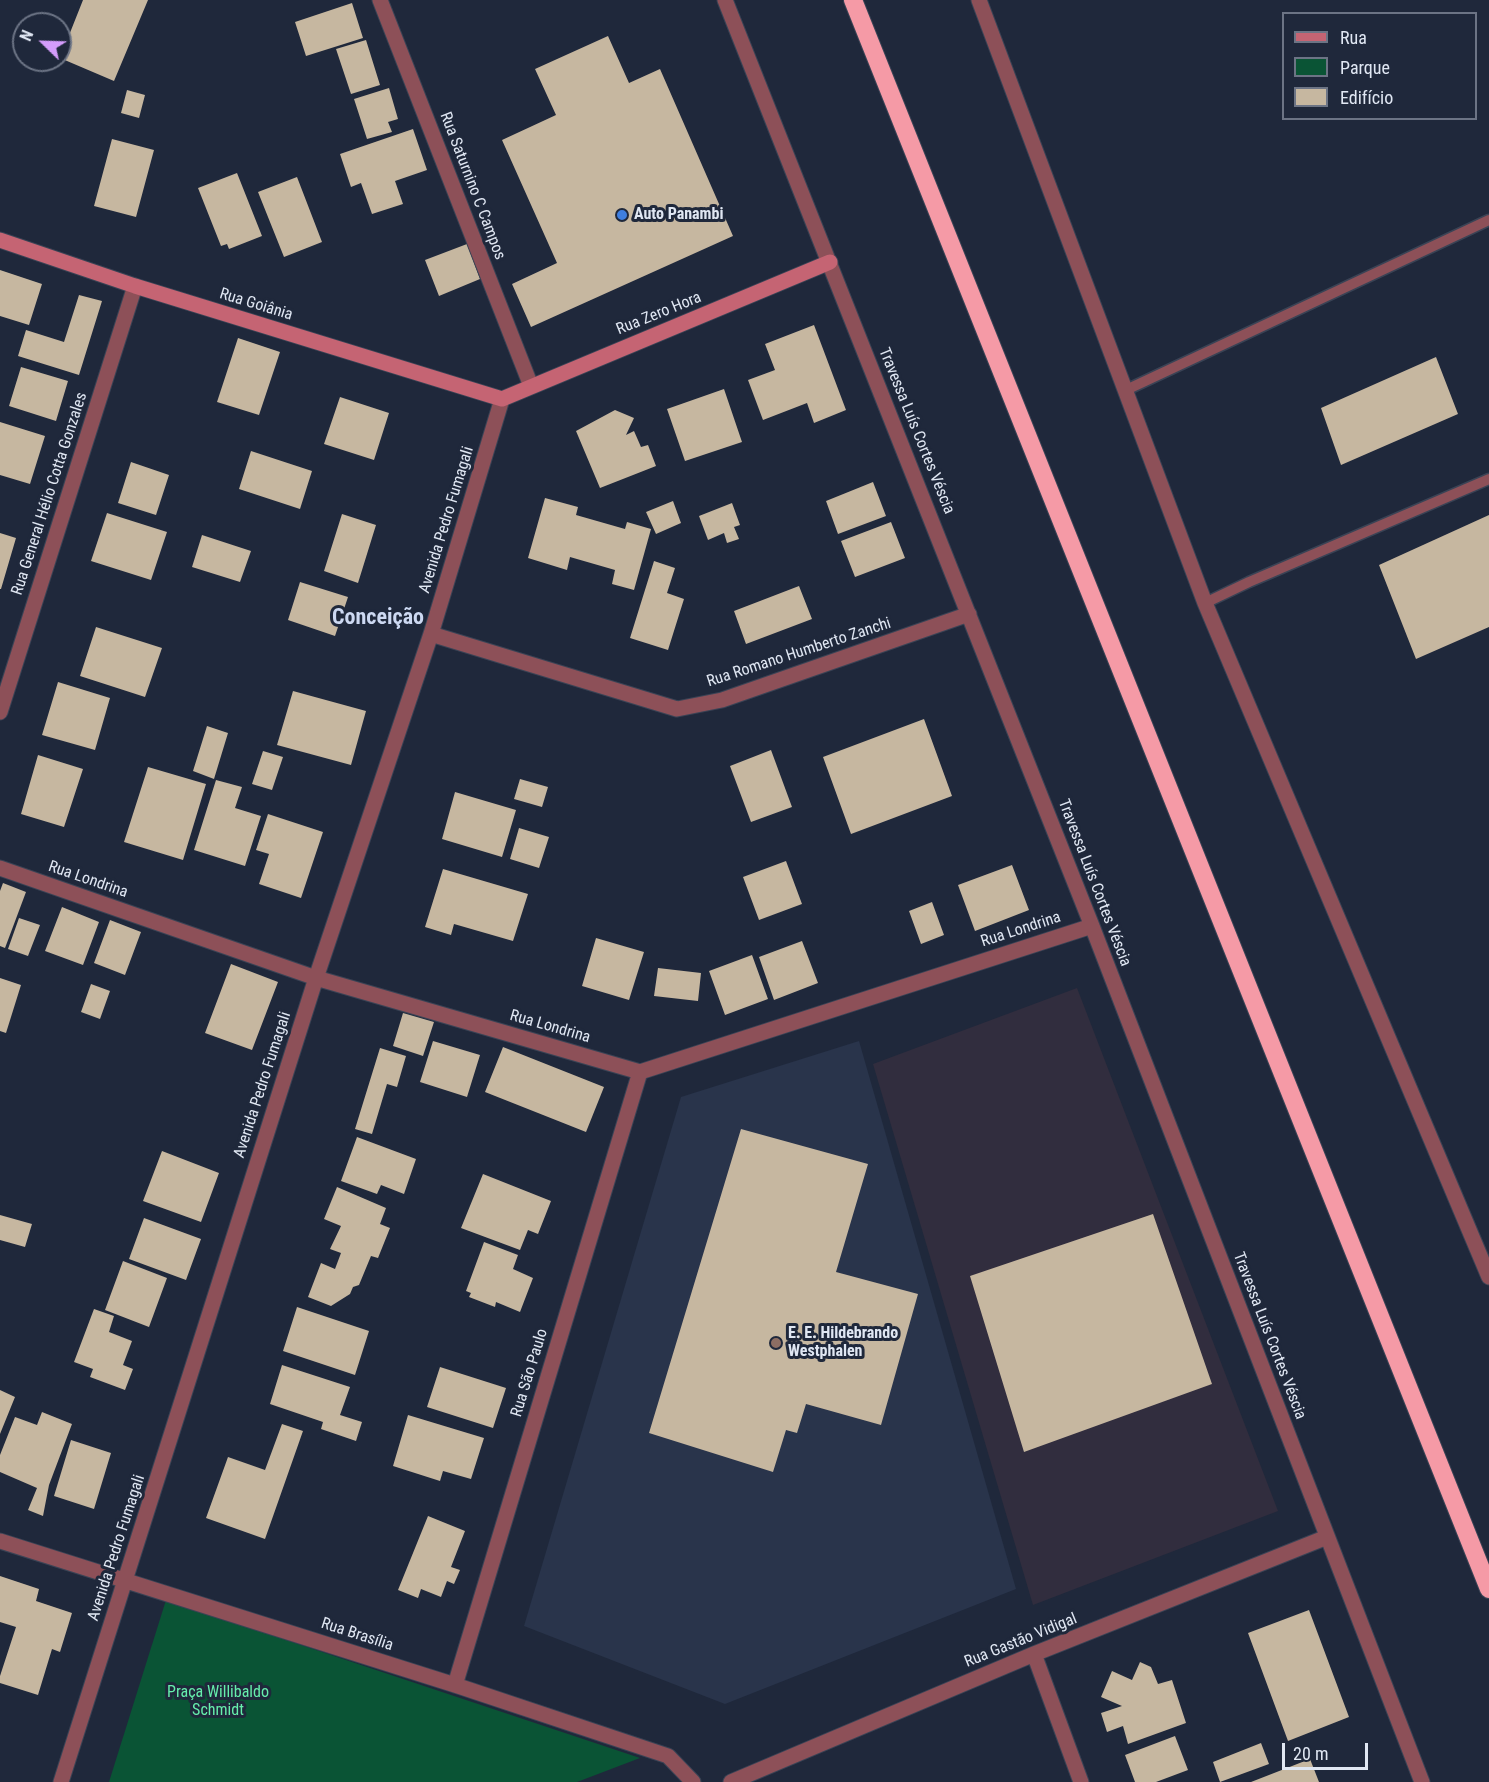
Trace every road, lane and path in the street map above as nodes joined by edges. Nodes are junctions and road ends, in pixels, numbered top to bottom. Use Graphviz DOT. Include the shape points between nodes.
graph roads {
  1 [pos="380,0"];
  2 [pos="725,0"];
  3 [pos="853,0"];
  4 [pos="979,0"];
  5 [pos="1489,220"];
  6 [pos="0,240"];
  7 [pos="830,262"];
  8 [pos="135,286"];
  9 [pos="531,386"];
  10 [pos="1126,390"];
  11 [pos="502,399"];
  12 [pos="1489,478"];
  13 [pos="1205,603"];
  14 [pos="969,614"];
  15 [pos="431,634"];
  16 [pos="0,712"];
  17 [pos="0,868"];
  18 [pos="1092,926"];
  19 [pos="316,978"];
  20 [pos="640,1072"];
  21 [pos="1489,1276"];
  22 [pos="1327,1537"];
  23 [pos="0,1541"];
  24 [pos="126,1581"];
  25 [pos="1489,1589"];
  26 [pos="1034,1654"];
  27 [pos="455,1685"];
  28 [pos="61,1782"];
  29 [pos="693,1782"];
  30 [pos="731,1782"];
  31 [pos="1081,1782"];
  32 [pos="1422,1782"];
  1 -- 9 [label="street, Rua Saturnino C Campos"];
  2 -- 7 [label="street, Travessa Luís Cortes Véscia"];
  3 -- 25 [label="highway"];
  4 -- 10 [label="street"];
  5 -- 10 [label="lane"];
  6 -- 8 [label="street, Rua Goiânia"];
  7 -- 9 [label="street, Rua Zero Hora"];
  7 -- 14 [label="street, Travessa Luís Cortes Véscia"];
  8 -- 11 [label="street, Rua Goiânia"];
  8 -- 16 [label="street, Rua General Hélio Cotta Gonzales"];
  9 -- 11 [label="street, Rua Zero Hora"];
  10 -- 13 [label="street"];
  11 -- 15 [label="street, Avenida Pedro Fumagali"];
  12 -- 13 [label="lane"];
  13 -- 21 [label="street"];
  14 -- 15 [label="street, Rua Romano Humberto Zanchi" via="722,700 677,709"];
  14 -- 18 [label="street, Travessa Luís Cortes Véscia"];
  15 -- 19 [label="street, Avenida Pedro Fumagali"];
  17 -- 19 [label="street, Rua Londrina"];
  18 -- 20 [label="street, Rua Londrina"];
  18 -- 22 [label="street, Travessa Luís Cortes Véscia"];
  19 -- 20 [label="street, Rua Londrina"];
  19 -- 24 [label="street, Avenida Pedro Fumagali"];
  20 -- 27 [label="street, Rua São Paulo"];
  22 -- 26 [label="street, Rua Gastão Vidigal"];
  22 -- 32 [label="street, Travessa Luís Cortes Véscia"];
  23 -- 24 [label="street, Rua Brasília"];
  24 -- 27 [label="street, Rua Brasília"];
  24 -- 28 [label="street, Avenida Pedro Fumagali"];
  26 -- 30 [label="street, Rua Gastão Vidigal"];
  26 -- 31 [label="street"];
  27 -- 29 [label="street, Rua Brasília" via="668,1756"];
}
